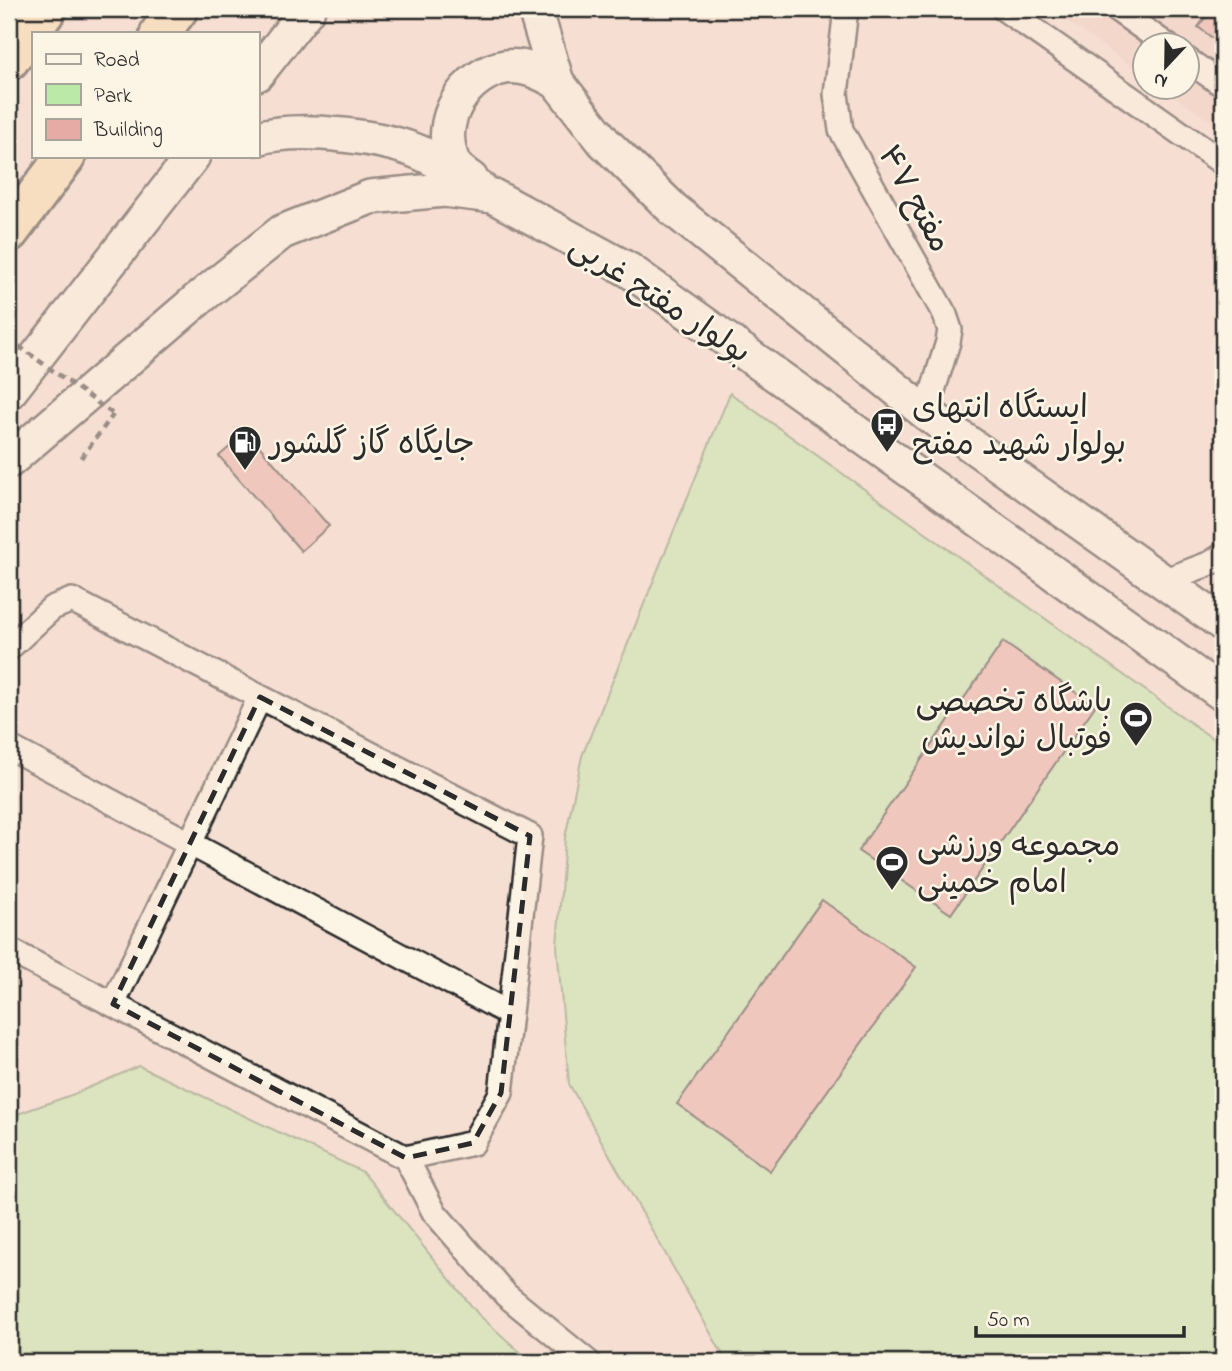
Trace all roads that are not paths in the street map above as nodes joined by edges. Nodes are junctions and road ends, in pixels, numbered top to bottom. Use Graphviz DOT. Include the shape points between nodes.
graph roads {
  1 [pos="47,9"];
  2 [pos="178,9"];
  3 [pos="308,9"];
  4 [pos="536,9"];
  5 [pos="846,9"];
  6 [pos="1004,9"];
  7 [pos="1116,9"];
  8 [pos="161,32"];
  9 [pos="1148,32"];
  10 [pos="9,60"];
  11 [pos="1200,69"];
  12 [pos="259,71"];
  13 [pos="557,82"];
  14 [pos="1223,85"];
  15 [pos="259,138"];
  16 [pos="64,158"];
  17 [pos="196,159"];
  18 [pos="1223,163"];
  19 [pos="493,196"];
  20 [pos="9,232"];
  21 [pos="9,392"];
  22 [pos="926,414"];
  23 [pos="9,461"];
  24 [pos="1223,555"];
  25 [pos="1163,581"];
  26 [pos="1223,624"];
  27 [pos="9,648"];
  28 [pos="1223,694"];
  29 [pos="260,697"];
  30 [pos="9,747"];
  31 [pos="189,843"];
  32 [pos="9,950"];
  33 [pos="113,1004"];
  34 [pos="510,1014"];
  35 [pos="406,1158"];
  36 [pos="588,1362"];
  1 -- 10 [label="highway"];
  2 -- 8 [label="highway"];
  3 -- 12 [label="main road"];
  4 -- 13 [label="main road, بولوار مفتح غربی"];
  5 -- 22 [label="street, مفتح ۴۷" via="836,94 841,130 950,330"];
  6 -- 18 [label="street"];
  7 -- 9 [label="street"];
  11 -- 14 [label="street"];
  13 -- 19 [label="main road" via="534,69 507,67 481,76 461,93 450,118 452,160"];
  13 -- 22 [label="main road, بولوار مفتح غربی" via="604,142 673,209"];
  15 -- 19 [label="main road" via="296,133 379,141 425,155"];
  16 -- 20 [label="highway"];
  17 -- 21 [label="main road"];
  19 -- 23 [label="main road, بولوار مفتح غربی" via="444,190 370,197 282,232"];
  19 -- 28 [label="main road, بولوار مفتح غربی" via="629,270"];
  22 -- 25 [label="main road, بولوار مفتح غربی"];
  24 -- 25 [label="street"];
  25 -- 26 [label="main road, بولوار مفتح غربی"];
  27 -- 29 [label="street" via="52,608 72,600"];
  29 -- 31 [label="street"];
  29 -- 34 [label="street" via="530,836"];
  30 -- 31 [label="street"];
  31 -- 33 [label="street"];
  31 -- 34 [label="street"];
  32 -- 33 [label="street"];
  33 -- 35 [label="street"];
  34 -- 35 [label="street" via="501,1093 473,1143"];
  35 -- 36 [label="street" via="434,1212 506,1295"];
}
